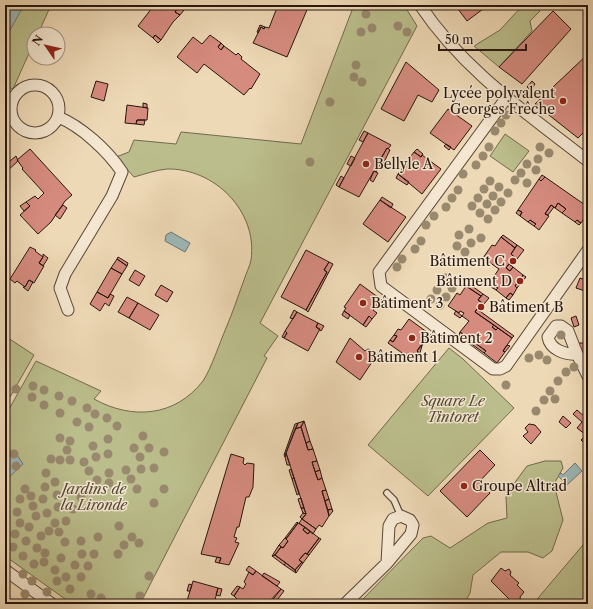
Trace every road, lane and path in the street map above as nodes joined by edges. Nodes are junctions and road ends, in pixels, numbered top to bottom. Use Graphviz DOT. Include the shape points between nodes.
graph roads {
  1 [pos="420,5"];
  2 [pos="507,97"];
  3 [pos="58,117"];
  4 [pos="588,161"];
  5 [pos="588,250"];
  6 [pos="68,310"];
  7 [pos="577,354"];
  8 [pos="588,376"];
  9 [pos="387,493"];
  10 [pos="402,516"];
  11 [pos="387,563"];
  12 [pos="5,570"];
  13 [pos="52,604"];
  14 [pos="345,604"];
  1 -- 2 [label="street" via="461,57"];
  2 -- 4 [label="street"];
  2 -- 5 [label="street" via="379,272 381,286 493,369 500,369 506,366"];
  3 -- 3 [label="street" via="57,100 52,93 40,86 32,85 20,90 12,102 12,118 27,132 44,131 52,126"];
  3 -- 6 [label="street" via="73,123 104,149 122,172 112,196 65,274 60,288"];
  7 -- 8 [label="street"];
  9 -- 10 [label="lane" via="394,500"];
  10 -- 11 [label="street" via="393,519 389,526"];
  10 -- 11 [label="street" via="410,520 411,534"];
  11 -- 14 [label="street"];
  12 -- 13 [label="street"];
}
